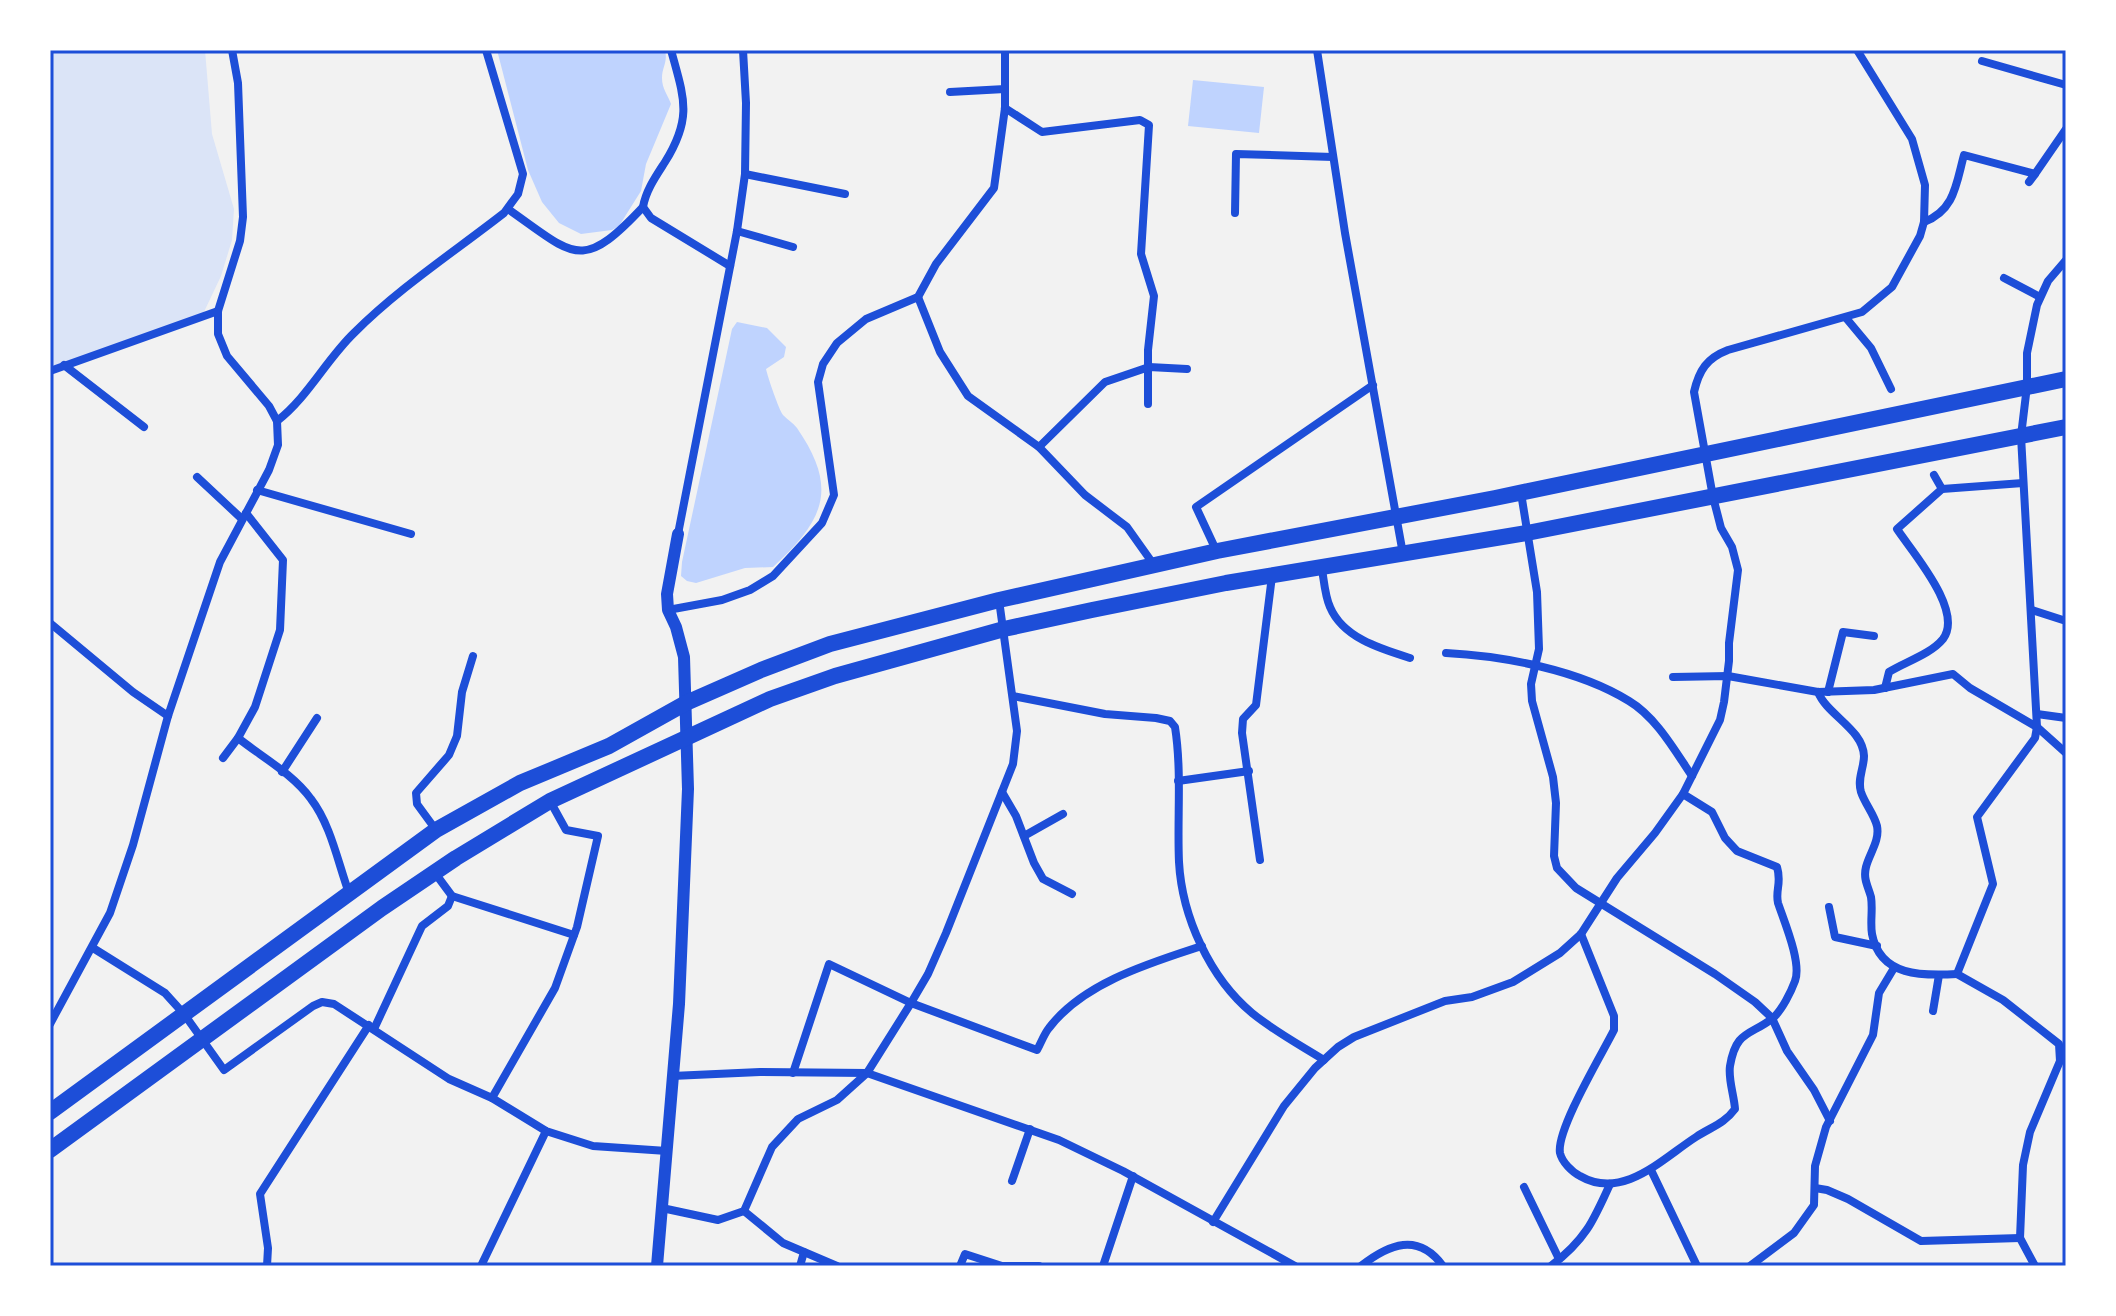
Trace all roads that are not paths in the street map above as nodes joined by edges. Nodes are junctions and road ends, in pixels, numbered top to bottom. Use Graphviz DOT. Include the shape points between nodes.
graph roads {
  1 [pos="232,50"];
  2 [pos="486,50"];
  3 [pos="671,50"];
  4 [pos="743,50"];
  5 [pos="1005,50"];
  6 [pos="1317,50"];
  7 [pos="1857,50"];
  8 [pos="1982,61"];
  9 [pos="2066,85"];
  10 [pos="1005,89"];
  11 [pos="950,92"];
  12 [pos="1005,108"];
  13 [pos="2066,129"];
  14 [pos="1333,157"];
  15 [pos="745,174"];
  16 [pos="845,194"];
  17 [pos="643,207"];
  18 [pos="508,209"];
  19 [pos="1235,213"];
  20 [pos="1924,222"];
  21 [pos="737,231"];
  22 [pos="793,247"];
  23 [pos="2066,260"];
  24 [pos="730,266"];
  25 [pos="2004,278"];
  26 [pos="918,297"];
  27 [pos="2040,297"];
  28 [pos="218,311"];
  29 [pos="1846,318"];
  30 [pos="64,365"];
  31 [pos="1149,367"];
  32 [pos="1187,369"];
  33 [pos="50,371"];
  34 [pos="2066,379"];
  35 [pos="1373,385"];
  36 [pos="2027,386"];
  37 [pos="1891,389"];
  38 [pos="1148,404"];
  39 [pos="277,421"];
  40 [pos="144,427"];
  41 [pos="2066,427"];
  42 [pos="2021,436"];
  43 [pos="1039,447"];
  44 [pos="1705,453"];
  45 [pos="1934,475"];
  46 [pos="197,477"];
  47 [pos="2023,483"];
  48 [pos="1942,489"];
  49 [pos="257,490"];
  50 [pos="1520,493"];
  51 [pos="1713,497"];
  52 [pos="244,516"];
  53 [pos="1397,517"];
  54 [pos="1527,533"];
  55 [pos="411,534"];
  56 [pos="678,534"];
  57 [pos="1217,551"];
  58 [pos="1403,555"];
  59 [pos="1154,565"];
  60 [pos="1322,569"];
  61 [pos="1272,576"];
  62 [pos="999,600"];
  63 [pos="668,610"];
  64 [pos="2032,610"];
  65 [pos="2066,621"];
  66 [pos="50,623"];
  67 [pos="1004,629"];
  68 [pos="1874,636"];
  69 [pos="1446,653"];
  70 [pos="473,656"];
  71 [pos="1410,658"];
  72 [pos="1535,667"];
  73 [pos="1728,676"];
  74 [pos="1673,677"];
  75 [pos="1885,688"];
  76 [pos="1823,692"];
  77 [pos="1013,696"];
  78 [pos="686,703"];
  79 [pos="2037,714"];
  80 [pos="168,716"];
  81 [pos="317,718"];
  82 [pos="2066,718"];
  83 [pos="2037,727"];
  84 [pos="686,736"];
  85 [pos="238,738"];
  86 [pos="2066,753"];
  87 [pos="223,758"];
  88 [pos="1249,771"];
  89 [pos="282,772"];
  90 [pos="1692,776"];
  91 [pos="1178,781"];
  92 [pos="1002,792"];
  93 [pos="1683,794"];
  94 [pos="550,801"];
  95 [pos="1063,814"];
  96 [pos="436,830"];
  97 [pos="1024,836"];
  98 [pos="1260,860"];
  99 [pos="435,873"];
  100 [pos="349,893"];
  101 [pos="1072,894"];
  102 [pos="452,896"];
  103 [pos="1601,903"];
  104 [pos="1829,907"];
  105 [pos="1581,934"];
  106 [pos="574,935"];
  107 [pos="1202,946"];
  108 [pos="1877,946"];
  109 [pos="93,948"];
  110 [pos="1894,968"];
  111 [pos="1957,974"];
  112 [pos="1939,975"];
  113 [pos="911,1003"];
  114 [pos="1933,1011"];
  115 [pos="184,1014"];
  116 [pos="1772,1018"];
  117 [pos="50,1024"];
  118 [pos="371,1027"];
  119 [pos="202,1039"];
  120 [pos="2062,1043"];
  121 [pos="1324,1060"];
  122 [pos="793,1073"];
  123 [pos="867,1073"];
  124 [pos="672,1076"];
  125 [pos="492,1098"];
  126 [pos="50,1112"];
  127 [pos="1830,1121"];
  128 [pos="1030,1129"];
  129 [pos="546,1131"];
  130 [pos="50,1150"];
  131 [pos="667,1151"];
  132 [pos="1651,1170"];
  133 [pos="1133,1176"];
  134 [pos="1012,1181"];
  135 [pos="1610,1184"];
  136 [pos="1524,1187"];
  137 [pos="1815,1188"];
  138 [pos="662,1208"];
  139 [pos="744,1211"];
  140 [pos="1213,1222"];
  141 [pos="2020,1238"];
  142 [pos="804,1252"];
  143 [pos="1559,1259"];
  144 [pos="267,1266"];
  145 [pos="481,1266"];
  146 [pos="657,1266"];
  147 [pos="800,1266"];
  148 [pos="837,1266"];
  149 [pos="960,1266"];
  150 [pos="1003,1266"];
  151 [pos="1039,1266"];
  152 [pos="1103,1266"];
  153 [pos="1295,1266"];
  154 [pos="1361,1266"];
  155 [pos="1443,1266"];
  156 [pos="1551,1266"];
  157 [pos="1697,1266"];
  158 [pos="1750,1266"];
  159 [pos="2035,1266"];
  1 -- 28 [label="street" via="243,217"];
  2 -- 18 [label="street" via="523,174"];
  3 -- 17 [label="street" via="684,126"];
  4 -- 15 [label="street"];
  5 -- 10 [label="street"];
  6 -- 14 [label="street"];
  7 -- 20 [label="street" via="1912,139 1925,185"];
  8 -- 9 [label="street"];
  10 -- 11 [label="street"];
  10 -- 12 [label="street"];
  12 -- 26 [label="street" via="994,188 936,264"];
  12 -- 31 [label="street" via="1042,132 1140,120 1149,125 1141,254 1154,296"];
  13 -- 20 [label="street" via="2032,178 1964,155 1952,200"];
  14 -- 19 [label="street" via="1236,154"];
  14 -- 35 [label="street"];
  15 -- 16 [label="street"];
  15 -- 21 [label="street"];
  17 -- 18 [label="street" via="602,246 576,252"];
  17 -- 24 [label="street" via="651,218"];
  18 -- 39 [label="street" via="363,323"];
  20 -- 29 [label="street" via="1892,287"];
  21 -- 22 [label="street"];
  21 -- 24 [label="street"];
  23 -- 27 [label="street"];
  24 -- 56 [label="street"];
  25 -- 27 [label="street"];
  26 -- 43 [label="street" via="940,352 968,396"];
  26 -- 63 [label="street" via="866,319 837,343 823,364 818,382 834,495 822,523 773,576 750,590"];
  27 -- 36 [label="street" via="2027,353"];
  28 -- 30 [label="street"];
  28 -- 39 [label="street" via="218,334 227,356"];
  29 -- 37 [label="street" via="1871,348"];
  29 -- 44 [label="street" via="1712,356 1698,375 1694,392"];
  30 -- 33 [label="street"];
  30 -- 40 [label="street"];
  31 -- 32 [label="street"];
  31 -- 38 [label="street"];
  31 -- 43 [label="street" via="1105,382"];
  34 -- 36 [label="highway"];
  35 -- 53 [label="street"];
  35 -- 57 [label="street" via="1196,507"];
  36 -- 42 [label="street"];
  36 -- 44 [label="highway"];
  39 -- 49 [label="street" via="278,445"];
  41 -- 42 [label="highway"];
  42 -- 47 [label="street"];
  42 -- 51 [label="highway"];
  43 -- 59 [label="street" via="1085,495 1127,527"];
  44 -- 50 [label="highway"];
  44 -- 51 [label="street"];
  45 -- 48 [label="street"];
  46 -- 52 [label="street"];
  47 -- 48 [label="street"];
  47 -- 64 [label="street"];
  48 -- 75 [label="street" via="1897,529 1947,606 1948,625 1943,639 1931,649 1889,672"];
  49 -- 52 [label="street"];
  49 -- 55 [label="street"];
  50 -- 53 [label="highway"];
  50 -- 54 [label="street"];
  51 -- 54 [label="highway"];
  51 -- 73 [label="street" via="1738,570"];
  52 -- 80 [label="street" via="220,562"];
  52 -- 85 [label="street" via="283,560 280,630 255,707"];
  53 -- 57 [label="highway"];
  53 -- 58 [label="street"];
  54 -- 58 [label="highway"];
  54 -- 72 [label="street" via="1537,592"];
  56 -- 63 [label="street"];
  57 -- 59 [label="highway"];
  58 -- 60 [label="highway"];
  59 -- 62 [label="highway"];
  60 -- 61 [label="highway"];
  60 -- 71 [label="street" via="1330,606 1340,623 1385,650"];
  61 -- 67 [label="highway"];
  61 -- 88 [label="street" via="1256,705 1243,719"];
  62 -- 67 [label="street"];
  62 -- 78 [label="highway" via="830,644"];
  63 -- 78 [label="street" via="684,657"];
  64 -- 65 [label="street"];
  64 -- 79 [label="street"];
  66 -- 80 [label="street"];
  67 -- 77 [label="street"];
  67 -- 84 [label="highway" via="835,676"];
  68 -- 76 [label="street" via="1843,632"];
  69 -- 72 [label="street"];
  70 -- 96 [label="street" via="457,736 449,755 416,793 417,804"];
  72 -- 90 [label="street" via="1580,678 1630,701"];
  72 -- 103 [label="street" via="1532,701 1553,777 1557,868"];
  73 -- 74 [label="street"];
  73 -- 76 [label="street"];
  73 -- 90 [label="street" via="1720,720"];
  75 -- 76 [label="street"];
  75 -- 83 [label="street" via="1953,674"];
  76 -- 108 [label="street" via="1828,710 1858,740 1864,755 1860,790 1877,827 1866,885"];
  77 -- 91 [label="street" via="1170,721 1177,739"];
  77 -- 92 [label="street" via="1017,731"];
  78 -- 84 [label="street"];
  78 -- 96 [label="highway"];
  79 -- 82 [label="street"];
  79 -- 83 [label="street"];
  80 -- 109 [label="street" via="133,845"];
  81 -- 89 [label="street"];
  83 -- 86 [label="street"];
  83 -- 111 [label="street" via="2035,738 1977,817 1993,884"];
  84 -- 94 [label="highway"];
  84 -- 124 [label="street" via="688,789"];
  85 -- 87 [label="street"];
  85 -- 89 [label="street"];
  88 -- 91 [label="street"];
  88 -- 98 [label="street"];
  89 -- 100 [label="street" via="312,799"];
  90 -- 93 [label="street"];
  91 -- 107 [label="street" via="1179,866"];
  92 -- 97 [label="street"];
  92 -- 113 [label="street" via="946,933"];
  93 -- 103 [label="street"];
  93 -- 116 [label="street" via="1712,812 1737,851 1777,867 1777,899 1797,973"];
  94 -- 99 [label="highway"];
  94 -- 106 [label="street" via="566,830 598,836"];
  95 -- 97 [label="street"];
  96 -- 100 [label="highway"];
  97 -- 101 [label="street" via="1043,879"];
  99 -- 102 [label="street"];
  99 -- 119 [label="highway"];
  100 -- 115 [label="highway"];
  102 -- 106 [label="street"];
  102 -- 118 [label="street" via="448,906 422,926"];
  103 -- 105 [label="street"];
  103 -- 116 [label="street" via="1715,974"];
  104 -- 108 [label="street" via="1835,937"];
  105 -- 121 [label="street" via="1513,982 1445,1001 1354,1037"];
  105 -- 135 [label="street" via="1614,1016 1614,1030 1567,1121 1560,1153 1577,1174"];
  106 -- 125 [label="street" via="555,988"];
  107 -- 113 [label="street" via="1125,973 1091,992 1049,1028 1037,1050"];
  107 -- 121 [label="street" via="1242,1004"];
  108 -- 110 [label="street"];
  109 -- 115 [label="street" via="165,993"];
  109 -- 117 [label="street"];
  110 -- 112 [label="street"];
  110 -- 127 [label="street" via="1879,993 1873,1035"];
  111 -- 112 [label="street"];
  111 -- 120 [label="street"];
  112 -- 114 [label="street"];
  113 -- 122 [label="street" via="829,964"];
  113 -- 123 [label="street"];
  115 -- 119 [label="street"];
  115 -- 126 [label="highway"];
  116 -- 127 [label="street"];
  116 -- 132 [label="street" via="1746,1033 1734,1048 1729,1070 1735,1109 1727,1121"];
  118 -- 119 [label="street" via="322,1002 224,1070"];
  118 -- 125 [label="street" via="449,1079"];
  118 -- 144 [label="street" via="260,1194"];
  119 -- 130 [label="highway"];
  120 -- 141 [label="street" via="2060,1061 2030,1132"];
  121 -- 140 [label="street" via="1284,1106"];
  122 -- 123 [label="street"];
  122 -- 124 [label="street"];
  123 -- 128 [label="street"];
  123 -- 139 [label="street" via="837,1100 798,1119 772,1147"];
  124 -- 131 [label="street"];
  125 -- 129 [label="street"];
  127 -- 137 [label="street" via="1815,1166"];
  128 -- 133 [label="street"];
  128 -- 134 [label="street"];
  129 -- 131 [label="street" via="593,1146"];
  129 -- 145 [label="street"];
  131 -- 138 [label="street"];
  132 -- 135 [label="street"];
  132 -- 157 [label="street"];
  133 -- 140 [label="street"];
  133 -- 152 [label="street"];
  135 -- 143 [label="street" via="1584,1236"];
  136 -- 143 [label="street"];
  137 -- 141 [label="street" via="1848,1199 1921,1241"];
  137 -- 158 [label="street" via="1814,1205 1794,1233"];
  138 -- 139 [label="street" via="718,1220"];
  138 -- 146 [label="street"];
  139 -- 142 [label="street" via="783,1243"];
  140 -- 153 [label="street"];
  141 -- 159 [label="street"];
  142 -- 147 [label="street"];
  142 -- 148 [label="street"];
  143 -- 156 [label="street"];
  149 -- 150 [label="street" via="965,1254"];
  150 -- 151 [label="street"];
  154 -- 155 [label="street" via="1393,1246 1410,1243"];
}
